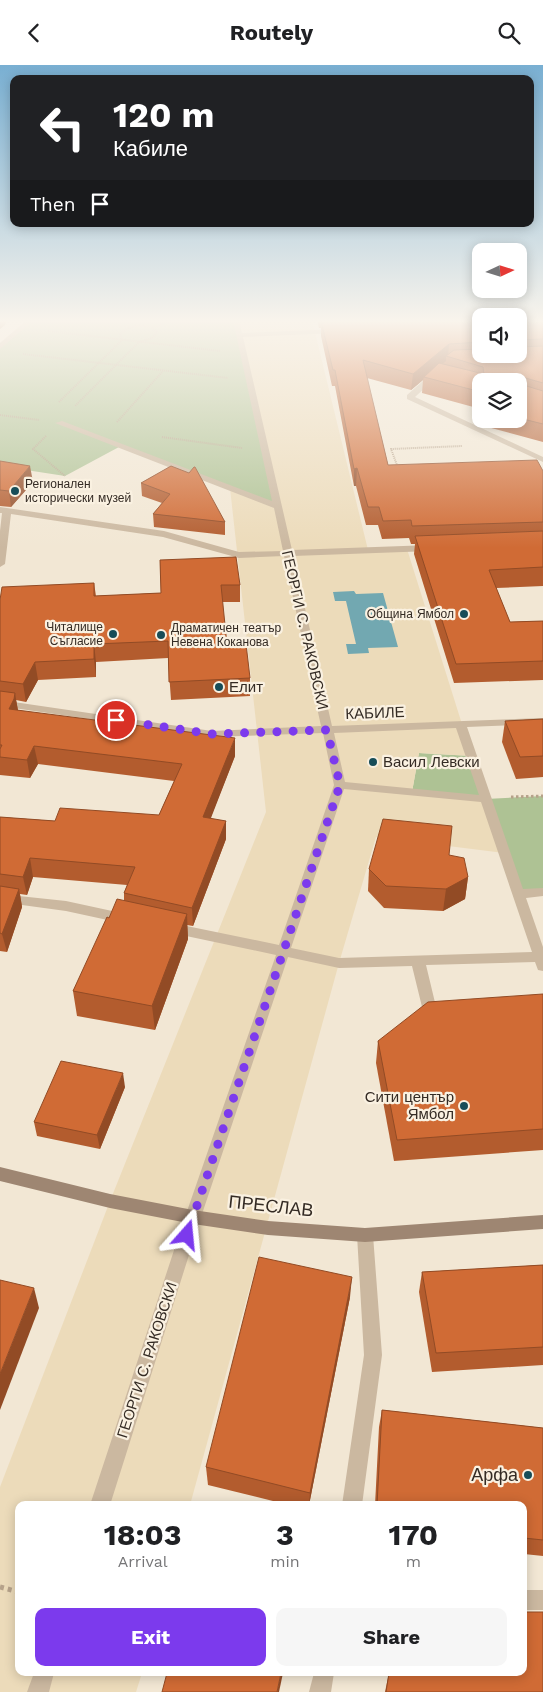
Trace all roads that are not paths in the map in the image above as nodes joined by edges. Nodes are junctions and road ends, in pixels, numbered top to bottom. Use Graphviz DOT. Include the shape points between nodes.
graph roads {
  1 [pos="252,396"];
  2 [pos="411,396"];
  3 [pos="59,423"];
  4 [pos="543,460"];
  5 [pos="277,506"];
  6 [pos="3,510"];
  7 [pos="436,548"];
  8 [pos="288,553"];
  9 [pos="0,564"];
  10 [pos="0,703"];
  11 [pos="543,721"];
  12 [pos="461,725"];
  13 [pos="327,730"];
  14 [pos="340,785"];
  15 [pos="486,799"];
  16 [pos="543,892"];
  17 [pos="519,894"];
  18 [pos="0,899"];
  19 [pos="141,922"];
  20 [pos="160,926"];
  21 [pos="284,952"];
  22 [pos="418,961"];
  23 [pos="541,961"];
  24 [pos="431,1015"];
  25 [pos="0,1174"];
  26 [pos="193,1217"];
  27 [pos="543,1222"];
  28 [pos="364,1235"];
  29 [pos="101,1501"];
  30 [pos="353,1501"];
  31 [pos="527,1599"];
  32 [pos="543,1600"];
  33 [pos="43,1676"];
  34 [pos="323,1676"];
  35 [pos="38,1692"];
  36 [pos="320,1692"];
  1 -- 5 [label="street, ГЕОРГИ С. РАКОВСКИ"];
  2 -- 4 [label="street"];
  3 -- 5 [label="street"];
  5 -- 8 [label="street, ГЕОРГИ С. РАКОВСКИ"];
  6 -- 8 [label="street" via="164,534 239,555"];
  6 -- 9 [label="street"];
  7 -- 8 [label="street"];
  8 -- 13 [label="street, ГЕОРГИ С. РАКОВСКИ"];
  10 -- 13 [label="street, КАБИЛЕ" via="212,734"];
  11 -- 12 [label="street, КАБИЛЕ"];
  12 -- 13 [label="street, КАБИЛЕ"];
  12 -- 15 [label="street"];
  13 -- 14 [label="street, ГЕОРГИ С. РАКОВСКИ"];
  14 -- 15 [label="street"];
  14 -- 21 [label="street, ГЕОРГИ С. РАКОВСКИ"];
  15 -- 17 [label="street"];
  16 -- 17 [label="street"];
  17 -- 23 [label="street"];
  18 -- 19 [label="street" via="66,906"];
  20 -- 21 [label="street"];
  21 -- 22 [label="street" via="339,963"];
  21 -- 26 [label="street, ГЕОРГИ С. РАКОВСКИ"];
  22 -- 23 [label="street"];
  22 -- 24 [label="street"];
  25 -- 26 [label="street, ПРЕСЛАВ"];
  26 -- 28 [label="street, ПРЕСЛАВ" via="268,1228"];
  26 -- 29 [label="street, ГЕОРГИ С. РАКОВСКИ"];
  27 -- 28 [label="street, ПРЕСЛАВ"];
  28 -- 30 [label="street" via="373,1355"];
  31 -- 32 [label="street"];
  33 -- 35 [label="street"];
  34 -- 36 [label="street"];
}
